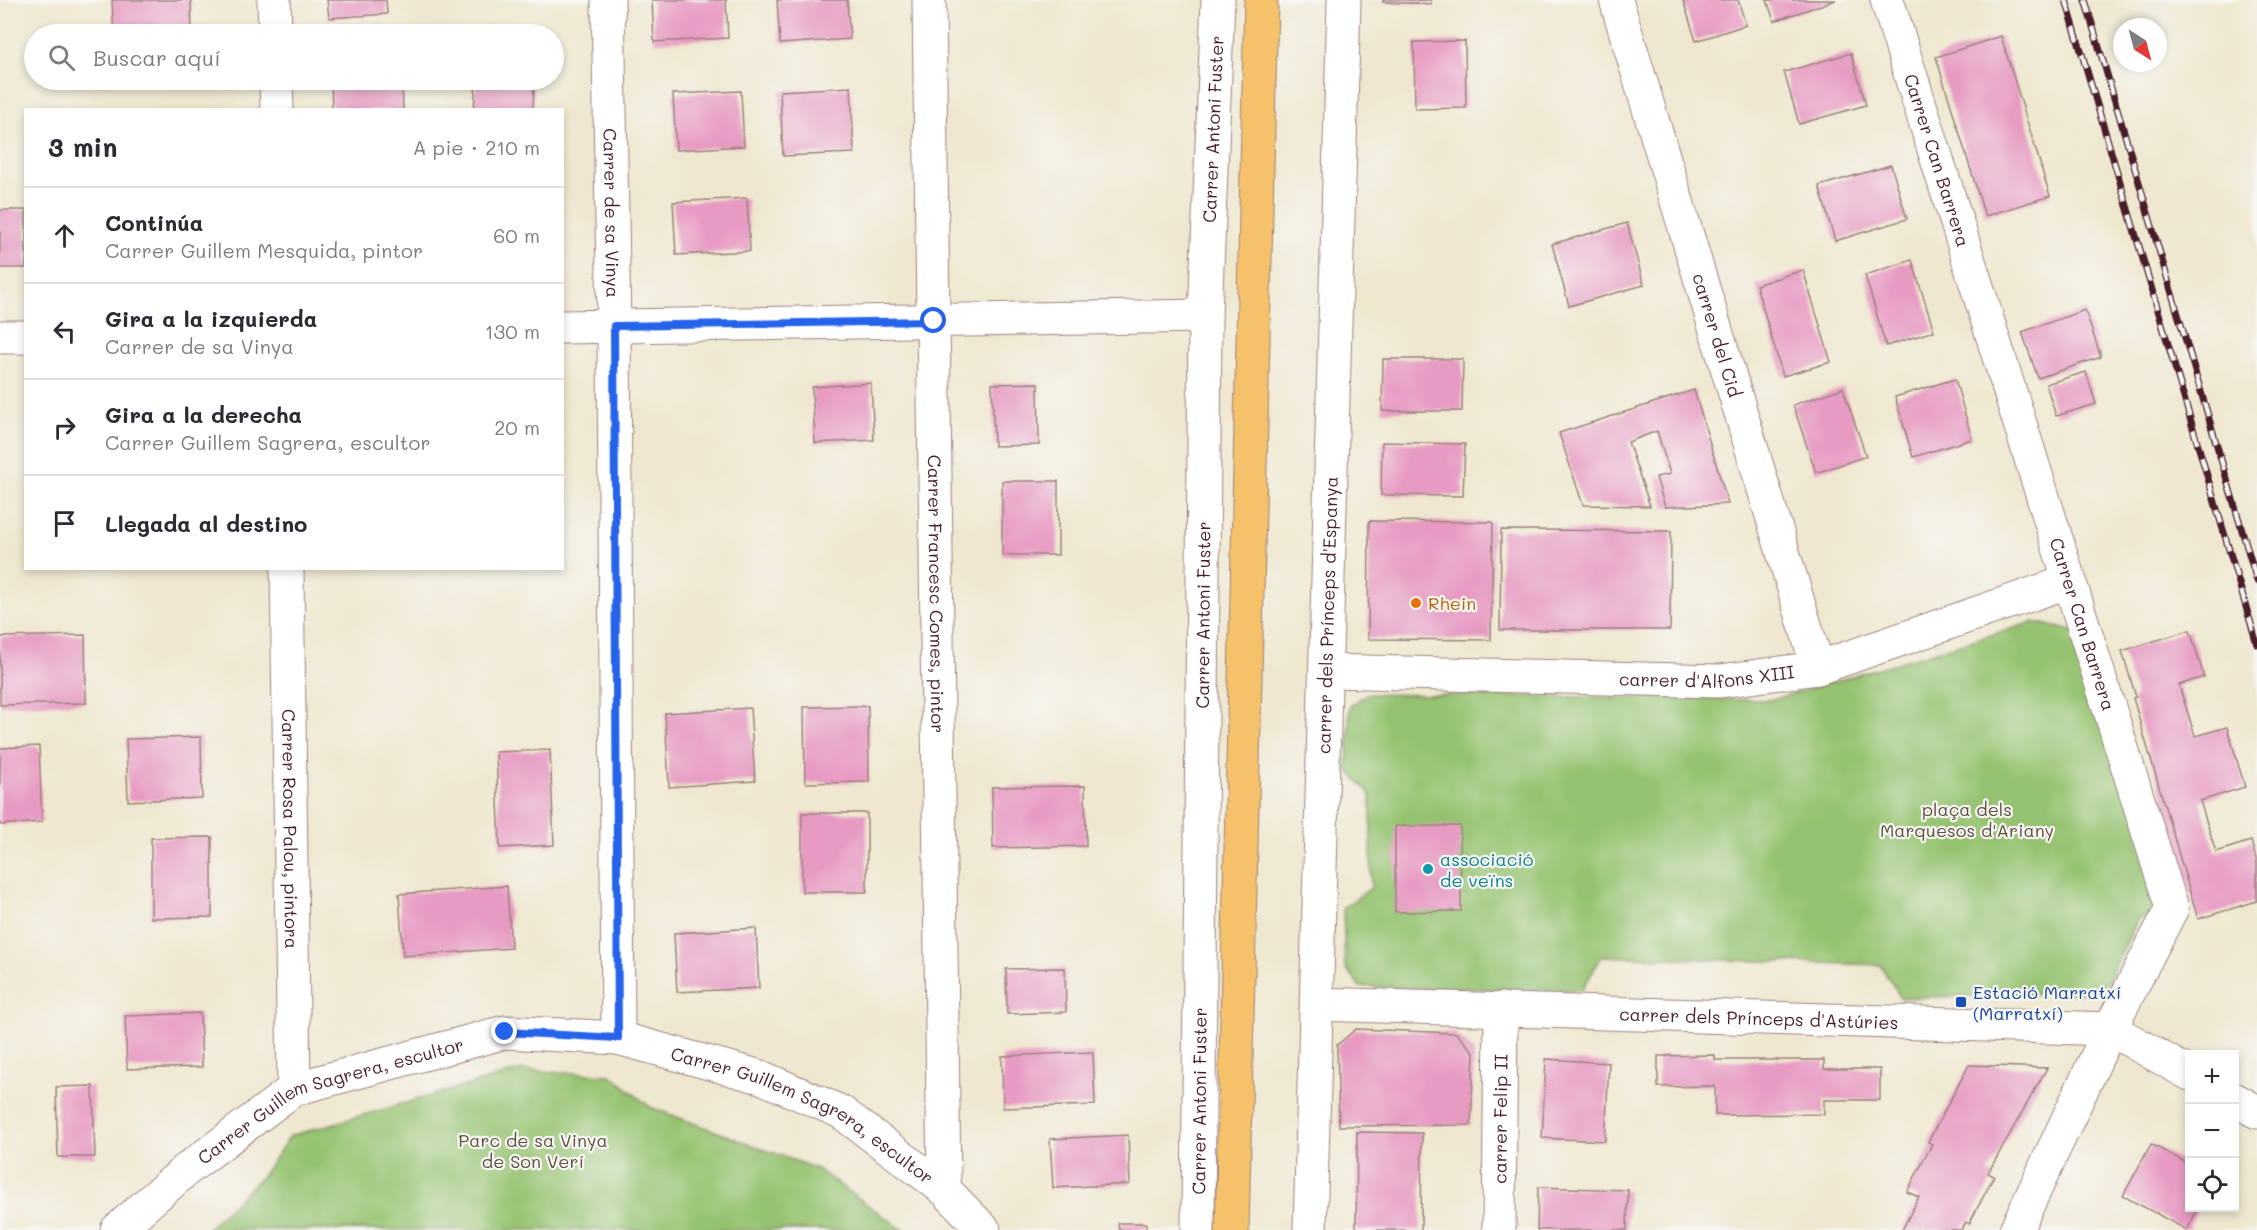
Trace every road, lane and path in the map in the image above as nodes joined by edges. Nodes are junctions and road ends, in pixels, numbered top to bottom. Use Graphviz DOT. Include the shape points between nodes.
graph roads {
  1 [pos="274,0"];
  2 [pos="608,0"];
  3 [pos="929,0"];
  4 [pos="1218,0"];
  5 [pos="1261,0"];
  6 [pos="1344,0"];
  7 [pos="1616,0"];
  8 [pos="1887,0"];
  9 [pos="275,24"];
  10 [pos="276,90"];
  11 [pos="277,108"];
  12 [pos="1205,316"];
  13 [pos="934,321"];
  14 [pos="614,326"];
  15 [pos="564,327"];
  16 [pos="0,337"];
  17 [pos="24,337"];
  18 [pos="287,570"];
  19 [pos="2070,581"];
  20 [pos="1818,668"];
  21 [pos="1327,671"];
  22 [pos="1317,1004"];
  23 [pos="1501,1009"];
  24 [pos="2110,1029"];
  25 [pos="618,1038"];
  26 [pos="2185,1071"];
  27 [pos="294,1089"];
  28 [pos="2239,1101"];
  29 [pos="2257,1112"];
  30 [pos="944,1189"];
  31 [pos="117,1230"];
  32 [pos="984,1230"];
  33 [pos="1198,1230"];
  34 [pos="1232,1230"];
  35 [pos="1310,1230"];
  36 [pos="1499,1230"];
  37 [pos="2016,1230"];
  1 -- 9 [label="street"];
  2 -- 14 [label="street, Carrer de sa Vinya"];
  3 -- 13 [label="street, Carrer Francesc Comes, pintor"];
  4 -- 12 [label="street, Carrer Antoni Fuster"];
  5 -- 34 [label="main road"];
  6 -- 21 [label="street, carrer dels Prínceps d'Espanya"];
  7 -- 20 [label="street, carrer del Cid"];
  8 -- 19 [label="street, Carrer Can Barrera"];
  10 -- 11 [label="street"];
  12 -- 13 [label="street"];
  12 -- 33 [label="street, Carrer Antoni Fuster"];
  13 -- 14 [label="street"];
  13 -- 30 [label="street, Carrer Francesc Comes, pintor"];
  14 -- 15 [label="street"];
  14 -- 25 [label="street, Carrer de sa Vinya"];
  16 -- 17 [label="street"];
  18 -- 27 [label="street, Carrer Rosa Palou, pintora"];
  19 -- 20 [label="street, carrer d'Alfons XIII"];
  19 -- 24 [label="street, Carrer Can Barrera" via="2172,908"];
  20 -- 21 [label="street, carrer d'Alfons XIII" via="1720,681"];
  21 -- 22 [label="street, carrer dels Prínceps d'Espanya"];
  22 -- 23 [label="street, carrer dels Prínceps d'Astúries"];
  22 -- 35 [label="street, carrer dels Prínceps d'Espanya"];
  23 -- 24 [label="street, carrer dels Prínceps d'Astúries"];
  23 -- 36 [label="street, carrer Felip II"];
  24 -- 26 [label="street, carrer dels Prínceps d'Astúries"];
  24 -- 37 [label="street, Carrer Can Barrera"];
  25 -- 27 [label="street, Carrer Guillem Sagrera, escultor" via="505,1032"];
  25 -- 30 [label="street, Carrer Guillem Sagrera, escultor" via="761,1077 841,1112"];
  27 -- 31 [label="street, Carrer Guillem Sagrera, escultor" via="186,1170"];
  28 -- 29 [label="street"];
  30 -- 32 [label="street, Carrer Guillem Sagrera, escultor"];
}
